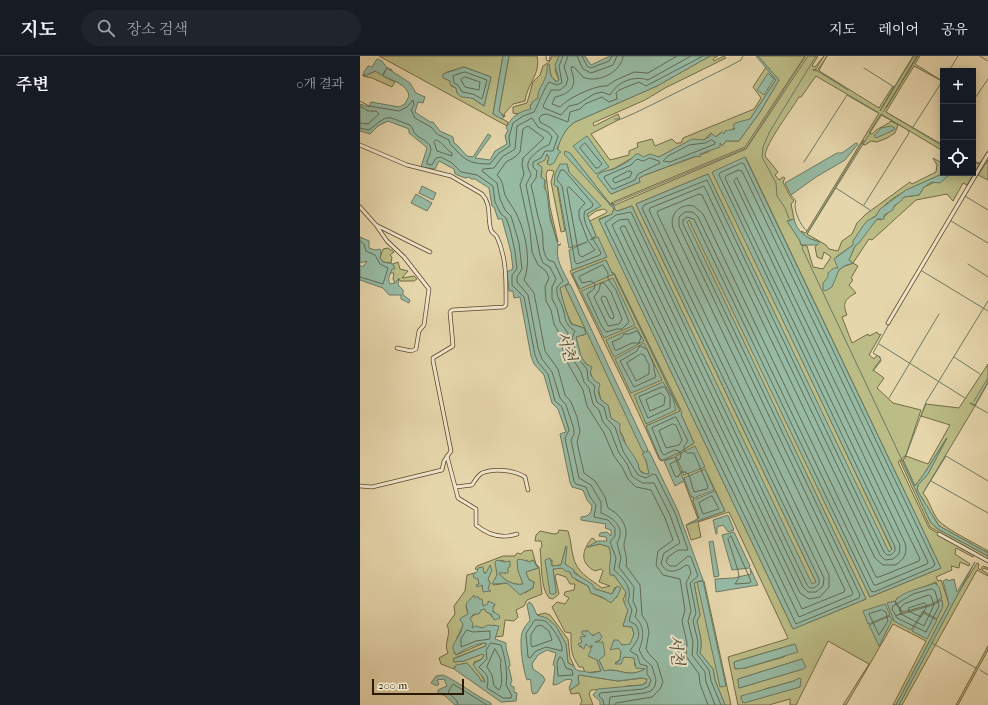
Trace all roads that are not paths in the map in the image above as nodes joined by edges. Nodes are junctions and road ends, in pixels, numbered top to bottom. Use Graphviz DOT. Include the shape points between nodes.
graph roads {
  1 [pos="360,145"];
  2 [pos="988,154"];
  3 [pos="360,207"];
  4 [pos="376,225"];
  5 [pos="430,252"];
  6 [pos="888,323"];
  7 [pos="398,348"];
  8 [pos="447,456"];
  9 [pos="360,486"];
  10 [pos="456,488"];
  11 [pos="528,490"];
  12 [pos="516,534"];
  13 [pos="939,534"];
  14 [pos="988,561"];
  1 -- 8 [label="street" via="407,165 451,176 482,194 490,208 491,229 497,236 504,262 506,305 450,312 453,346 433,361 451,451"];
  2 -- 6 [label="street"];
  3 -- 4 [label="street"];
  4 -- 5 [label="street"];
  4 -- 7 [label="street" via="430,289 424,325 419,332 416,349 411,351"];
  8 -- 9 [label="street" via="440,472 372,487"];
  8 -- 10 [label="street"];
  10 -- 11 [label="street" via="472,485 482,473 493,470 520,474 525,477"];
  10 -- 12 [label="street" via="460,500 476,509 476,523 479,527 499,536 508,537"];
  13 -- 14 [label="street"];
}
